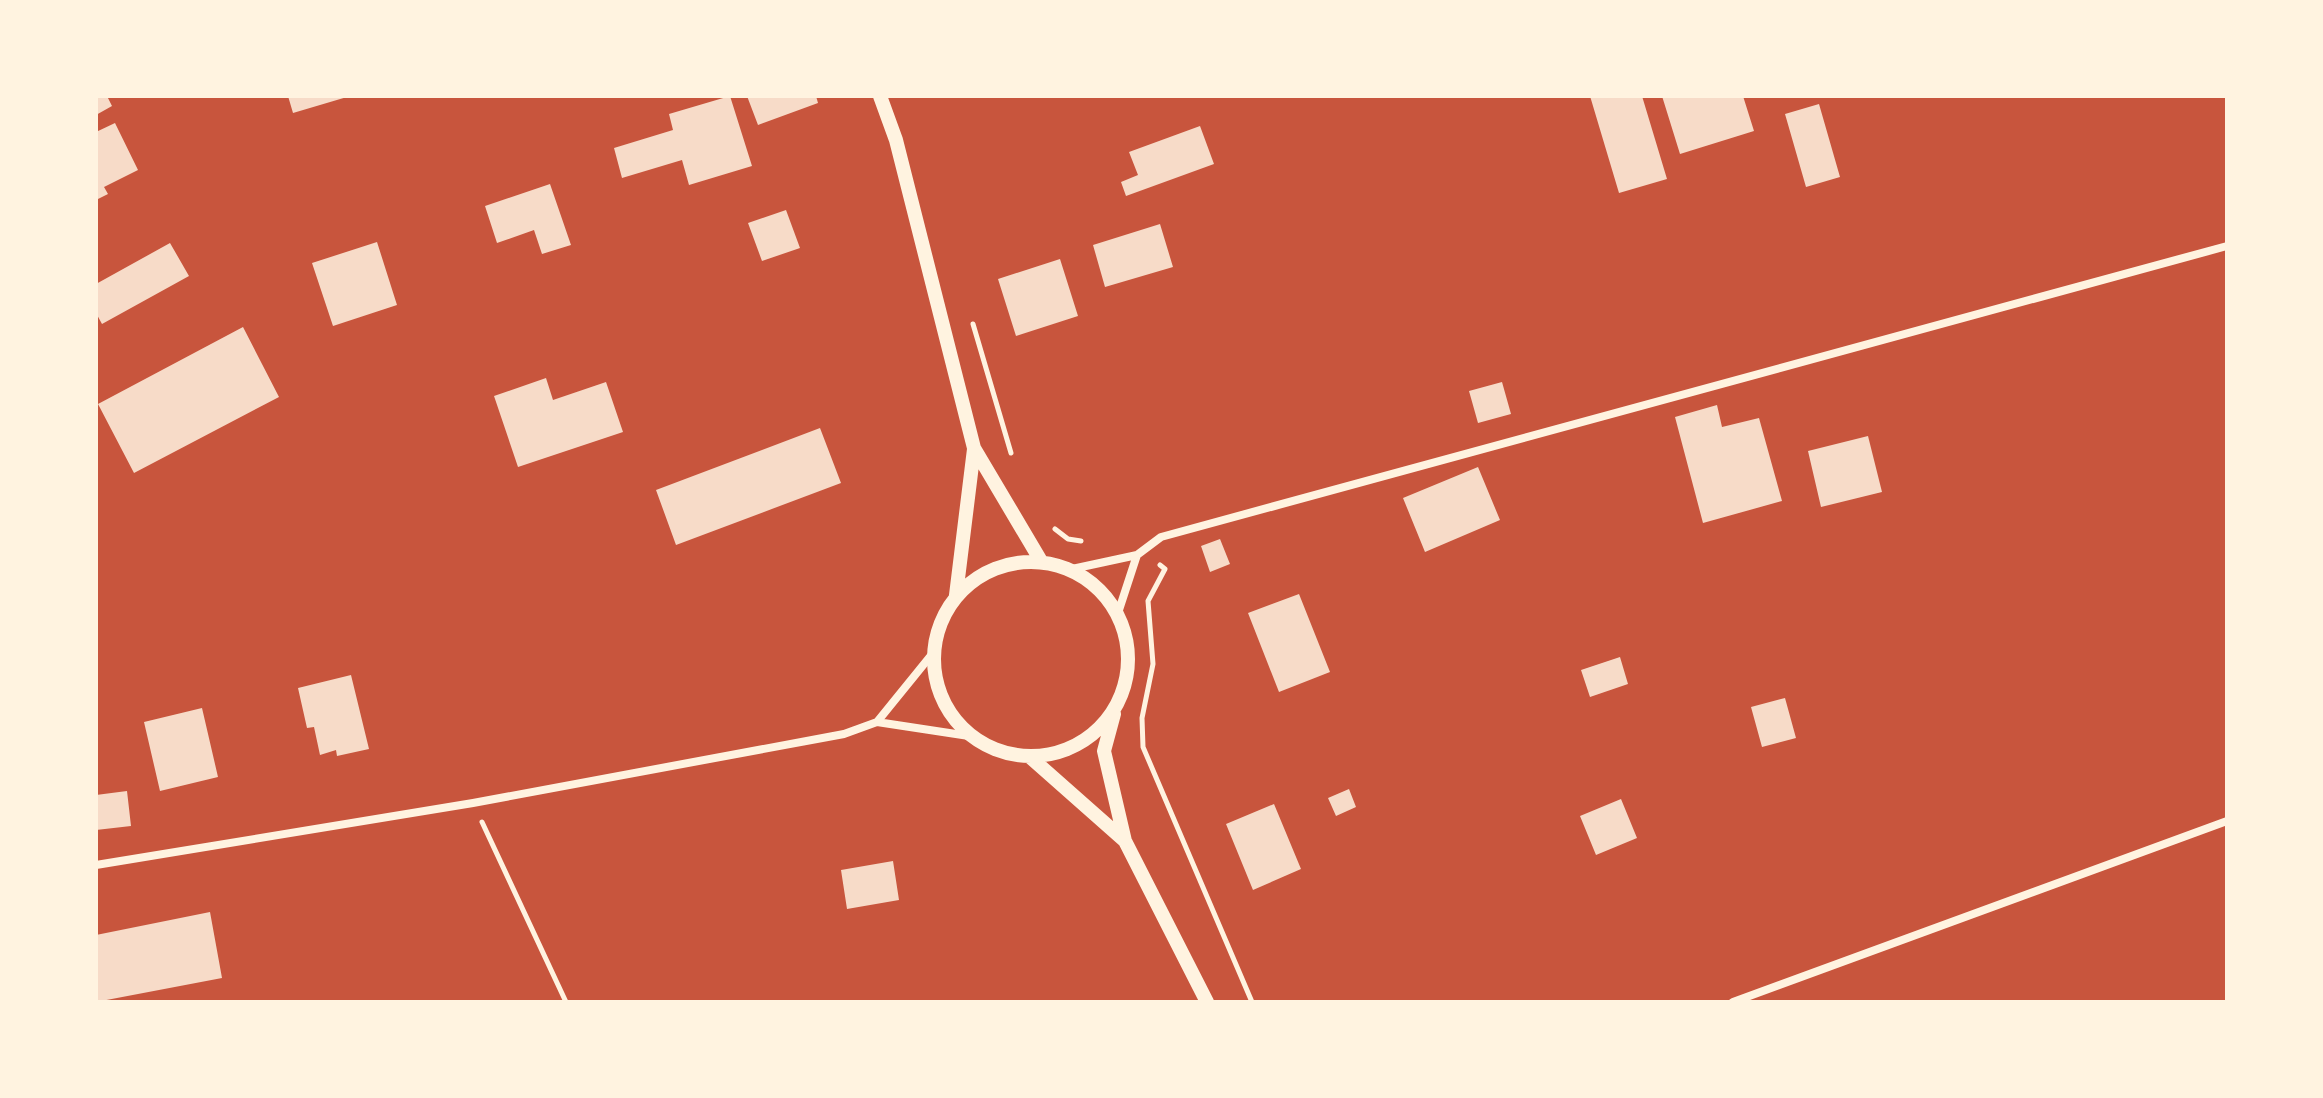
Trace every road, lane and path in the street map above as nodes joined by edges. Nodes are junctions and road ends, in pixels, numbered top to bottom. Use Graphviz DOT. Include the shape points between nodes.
graph roads {
  1 [pos="880,96"];
  2 [pos="2227,246"];
  3 [pos="970,314"];
  4 [pos="974,448"];
  5 [pos="1016,467"];
  6 [pos="1049,525"];
  7 [pos="1089,542"];
  8 [pos="1137,555"];
  9 [pos="1041,561"];
  10 [pos="1072,569"];
  11 [pos="1165,569"];
  12 [pos="956,595"];
  13 [pos="1118,613"];
  14 [pos="933,653"];
  15 [pos="1115,710"];
  16 [pos="877,722"];
  17 [pos="969,736"];
  18 [pos="1030,757"];
  19 [pos="473,803"];
  20 [pos="2227,821"];
  21 [pos="1125,841"];
  22 [pos="96,865"];
  23 [pos="566,1002"];
  24 [pos="1207,1002"];
  25 [pos="1252,1002"];
  26 [pos="1733,1002"];
  1 -- 4 [label="street" via="896,140"];
  2 -- 8 [label="street" via="1161,537"];
  3 -- 5 [label="path"];
  4 -- 9 [label="street"];
  4 -- 12 [label="street"];
  6 -- 7 [label="path" via="1068,539"];
  8 -- 10 [label="street"];
  8 -- 13 [label="street"];
  9 -- 10 [label="street"];
  9 -- 12 [label="street" via="1010,563 980,575"];
  10 -- 13 [label="street" via="1097,586"];
  11 -- 25 [label="path" via="1148,601 1153,664 1142,718 1143,747"];
  12 -- 14 [label="street" via="939,622"];
  13 -- 15 [label="street" via="1128,645 1127,679"];
  14 -- 16 [label="street"];
  14 -- 17 [label="street" via="936,684 948,712"];
  15 -- 18 [label="street" via="1092,735 1063,752"];
  15 -- 21 [label="street" via="1104,751"];
  16 -- 17 [label="street"];
  16 -- 19 [label="street" via="844,734"];
  17 -- 18 [label="street" via="997,752"];
  18 -- 21 [label="street"];
  19 -- 22 [label="street"];
  19 -- 23 [label="path"];
  20 -- 26 [label="street"];
  21 -- 24 [label="street"];
}
